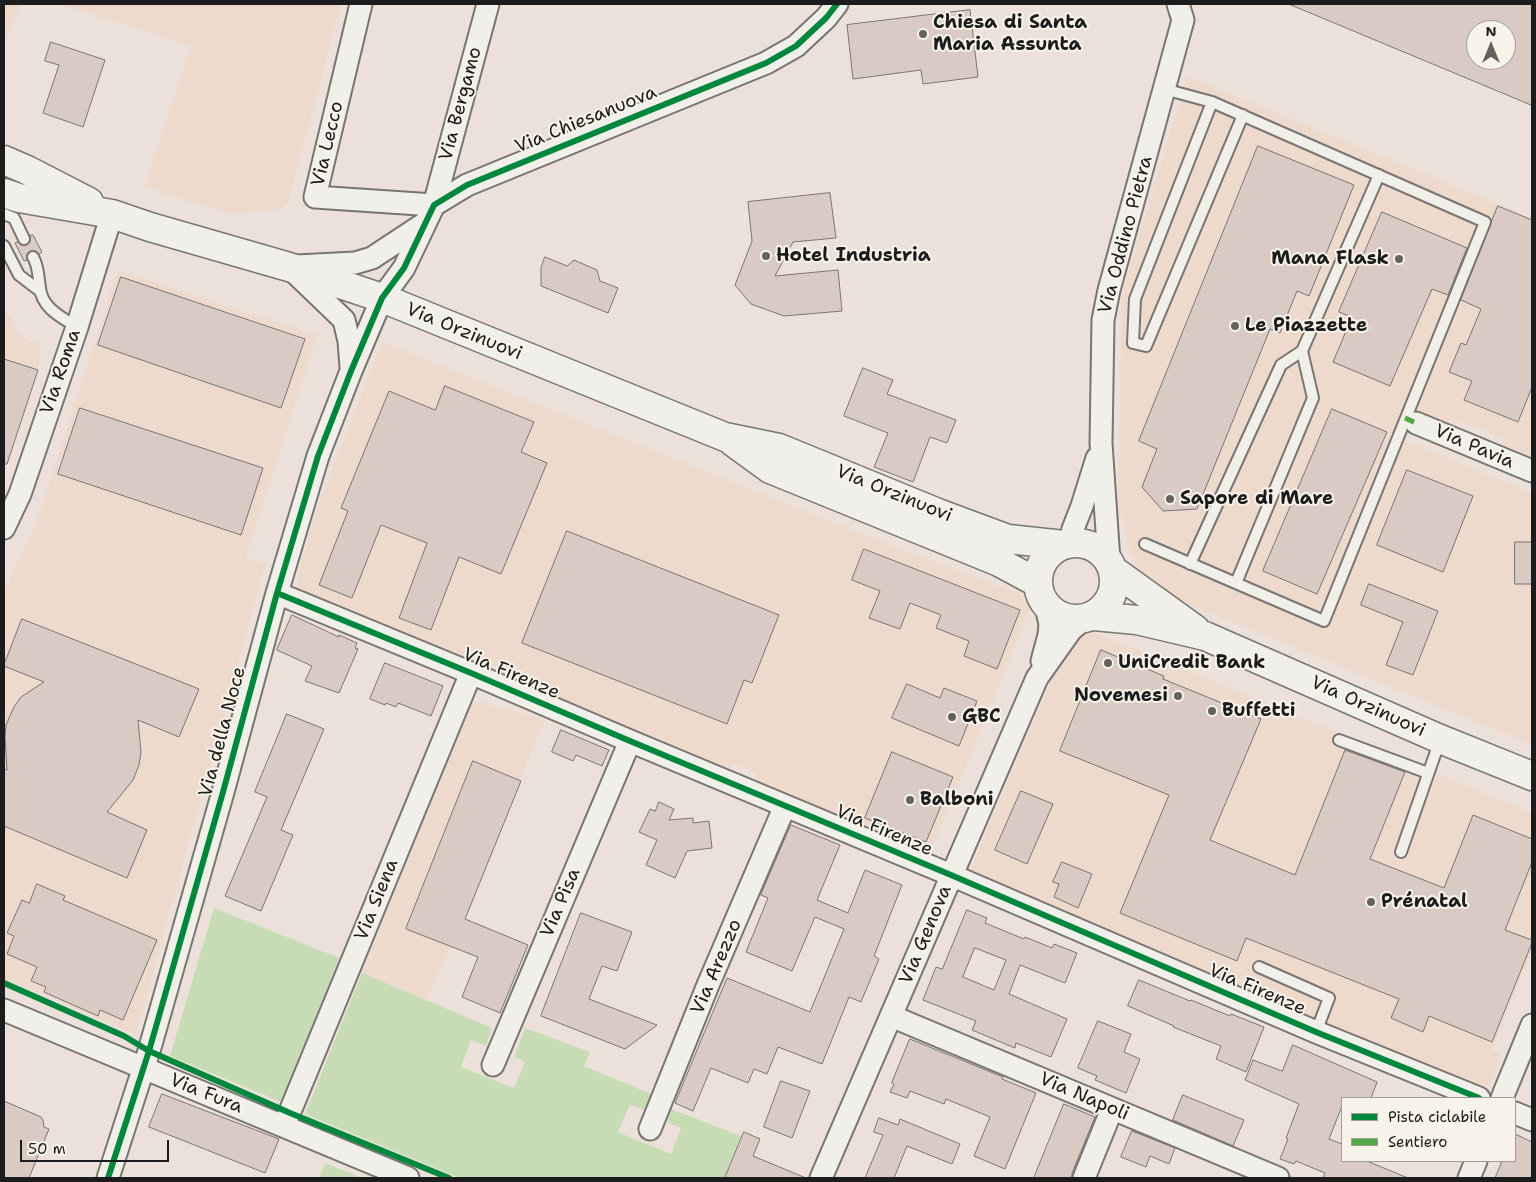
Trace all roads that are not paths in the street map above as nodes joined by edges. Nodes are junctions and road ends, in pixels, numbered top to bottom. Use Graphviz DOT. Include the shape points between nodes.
graph roads {
  1 [pos="361,4"];
  2 [pos="488,4"];
  3 [pos="837,4"];
  4 [pos="1178,4"];
  5 [pos="1164,89"];
  6 [pos="1212,102"];
  7 [pos="1243,115"];
  8 [pos="4,160"];
  9 [pos="1379,175"];
  10 [pos="4,193"];
  11 [pos="4,214"];
  12 [pos="112,214"];
  13 [pos="430,214"];
  14 [pos="24,239"];
  15 [pos="4,246"];
  16 [pos="33,257"];
  17 [pos="289,267"];
  18 [pos="40,291"];
  19 [pos="382,298"];
  20 [pos="76,328"];
  21 [pos="1302,351"];
  22 [pos="351,371"];
  23 [pos="1416,423"];
  24 [pos="725,437"];
  25 [pos="1101,443"];
  26 [pos="1532,471"];
  27 [pos="4,528"];
  28 [pos="1067,544"];
  29 [pos="1145,544"];
  30 [pos="1190,564"];
  31 [pos="1111,565"];
  32 [pos="1236,583"];
  33 [pos="277,593"];
  34 [pos="1042,594"];
  35 [pos="1089,617"];
  36 [pos="1205,636"];
  37 [pos="471,673"];
  38 [pos="1037,678"];
  39 [pos="1440,739"];
  40 [pos="1339,740"];
  41 [pos="630,741"];
  42 [pos="1428,773"];
  43 [pos="1532,776"];
  44 [pos="785,806"];
  45 [pos="1401,852"];
  46 [pos="951,875"];
  47 [pos="1258,967"];
  48 [pos="4,1010"];
  49 [pos="891,1016"];
  50 [pos="1532,1024"];
  51 [pos="1316,1032"];
  52 [pos="493,1066"];
  53 [pos="143,1068"];
  54 [pos="1477,1097"];
  55 [pos="1502,1097"];
  56 [pos="1112,1109"];
  57 [pos="1516,1113"];
  58 [pos="1532,1120"];
  59 [pos="284,1126"];
  60 [pos="650,1129"];
  61 [pos="1476,1162"];
  62 [pos="108,1178"];
  63 [pos="408,1178"];
  64 [pos="821,1178"];
  65 [pos="1084,1178"];
  66 [pos="1275,1178"];
  67 [pos="1468,1178"];
  1 -- 13 [label="street, Via Lecco" via="315,197"];
  2 -- 13 [label="street, Via Bergamo"];
  3 -- 13 [label="street, Via Chiesanuova" via="796,46 766,63 467,185"];
  4 -- 5 [label="street, Via Oddino Pietra" via="1183,20"];
  5 -- 6 [label="lane"];
  5 -- 25 [label="street, Via Oddino Pietra" via="1103,320"];
  6 -- 7 [label="lane"];
  6 -- 7 [label="lane" via="1135,299 1133,343 1146,346"];
  7 -- 9 [label="lane"];
  8 -- 12 [label="main road, Via Orzinuovi"];
  9 -- 21 [label="lane"];
  9 -- 32 [label="lane" via="1484,222 1324,621"];
  10 -- 12 [label="main road, Via Orzinuovi"];
  11 -- 14 [label="lane" via="14,218"];
  12 -- 17 [label="main road, Via Orzinuovi"];
  12 -- 20 [label="street, Via Roma"];
  13 -- 17 [label="street, Via Chiesanuova" via="372,258 355,263"];
  13 -- 19 [label="street" via="404,268"];
  15 -- 18 [label="lane" via="19,275"];
  16 -- 18 [label="lane" via="38,265"];
  17 -- 19 [label="main road, Via Orzinuovi"];
  17 -- 22 [label="street" via="344,320"];
  18 -- 20 [label="lane" via="48,309"];
  19 -- 22 [label="street, Via della Noce"];
  19 -- 24 [label="main road, Via Orzinuovi"];
  20 -- 27 [label="street, Via Roma" via="20,494"];
  21 -- 30 [label="lane" via="1281,365"];
  21 -- 32 [label="lane" via="1313,398"];
  22 -- 33 [label="street, Via della Noce" via="318,456"];
  23 -- 26 [label="street, Via Pavia"];
  24 -- 28 [label="main road, Via Orzinuovi" via="779,448 1008,539"];
  24 -- 34 [label="main road, Via Orzinuovi" via="770,469 999,562"];
  25 -- 28 [label="street"];
  25 -- 31 [label="street, Via Oddino Pietra"];
  28 -- 31 [label="main road, Via Orzinuovi" via="1077,542 1091,546 1104,554"];
  28 -- 34 [label="main road" via="1053,550 1039,571"];
  29 -- 30 [label="lane"];
  30 -- 32 [label="lane"];
  31 -- 35 [label="main road" via="1113,594 1106,607"];
  31 -- 36 [label="main road, Via Orzinuovi"];
  33 -- 37 [label="street, Via Firenze"];
  33 -- 53 [label="street, Via della Noce"];
  34 -- 35 [label="main road, Via Orzinuovi" via="1067,619"];
  34 -- 38 [label="street" via="1050,625"];
  35 -- 36 [label="main road, Via Orzinuovi" via="1137,620"];
  35 -- 38 [label="street, Via Genova" via="1071,630"];
  36 -- 39 [label="main road, Via Orzinuovi"];
  37 -- 41 [label="street, Via Firenze"];
  37 -- 59 [label="street, Via Siena"];
  38 -- 46 [label="street, Via Genova"];
  39 -- 42 [label="lane"];
  39 -- 43 [label="main road, Via Orzinuovi"];
  40 -- 42 [label="lane"];
  41 -- 44 [label="street, Via Firenze"];
  41 -- 52 [label="street, Via Pisa"];
  42 -- 45 [label="lane"];
  44 -- 46 [label="street, Via Firenze"];
  44 -- 60 [label="street, Via Arezzo"];
  46 -- 49 [label="street, Via Genova"];
  46 -- 51 [label="street, Via Firenze"];
  47 -- 51 [label="lane" via="1328,998"];
  48 -- 53 [label="street, Via Fura"];
  49 -- 56 [label="street, Via Napoli"];
  49 -- 64 [label="street, Via Genova"];
  50 -- 55 [label="street"];
  51 -- 54 [label="street, Via Firenze"];
  53 -- 59 [label="street, Via Fura"];
  53 -- 62 [label="street, Via della Noce"];
  56 -- 65 [label="street"];
  56 -- 66 [label="street, Via Napoli"];
  57 -- 58 [label="street"];
  59 -- 63 [label="street, Via Fura"];
  61 -- 67 [label="street"];
}
